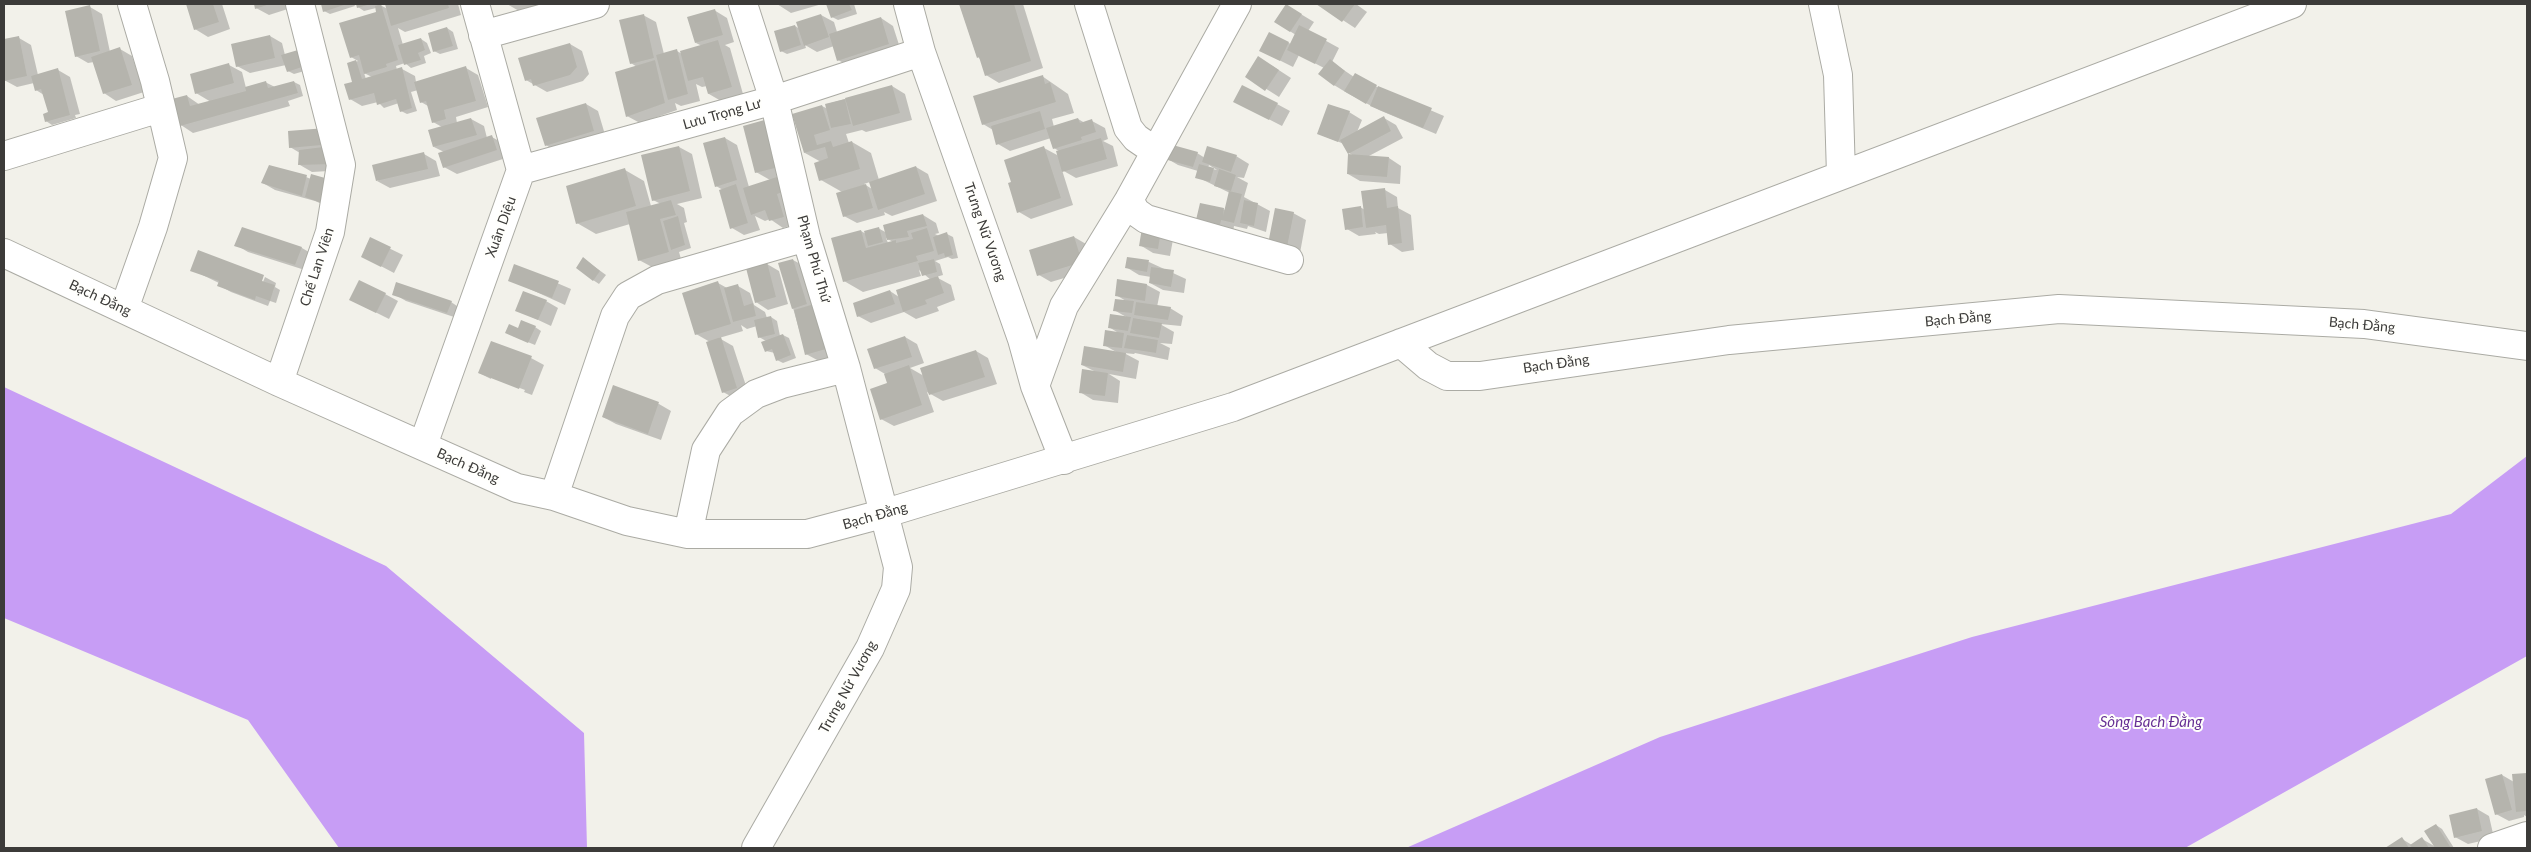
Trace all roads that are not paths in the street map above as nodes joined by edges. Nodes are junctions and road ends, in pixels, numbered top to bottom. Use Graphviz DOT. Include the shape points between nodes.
graph roads {
  1 [pos="132,4"];
  2 [pos="300,4"];
  3 [pos="475,4"];
  4 [pos="595,4"];
  5 [pos="744,4"];
  6 [pos="908,4"];
  7 [pos="1088,4"];
  8 [pos="1237,4"];
  9 [pos="1823,4"];
  10 [pos="2292,4"];
  11 [pos="483,35"];
  12 [pos="922,52"];
  13 [pos="774,100"];
  14 [pos="160,108"];
  15 [pos="1155,151"];
  16 [pos="4,156"];
  17 [pos="521,170"];
  18 [pos="1841,175"];
  19 [pos="1129,200"];
  20 [pos="806,237"];
  21 [pos="4,253"];
  22 [pos="1289,260"];
  23 [pos="124,309"];
  24 [pos="1401,343"];
  25 [pos="2527,346"];
  26 [pos="846,368"];
  27 [pos="279,382"];
  28 [pos="1035,386"];
  29 [pos="423,446"];
  30 [pos="1064,460"];
  31 [pos="554,496"];
  32 [pos="886,513"];
  33 [pos="688,534"];
  34 [pos="2527,836"];
  35 [pos="756,848"];
  36 [pos="2492,848"];
  1 -- 14 [label="street"];
  2 -- 27 [label="street, Chế Lan Viên" via="341,166 330,232"];
  3 -- 11 [label="street"];
  4 -- 11 [label="street"];
  5 -- 13 [label="street, Phạm Phú Thứ"];
  6 -- 12 [label="street, Trưng Nữ Vương"];
  7 -- 15 [label="street" via="1128,128"];
  8 -- 15 [label="street"];
  9 -- 18 [label="street" via="1838,74"];
  10 -- 18 [label="street, Bạch Đằng"];
  11 -- 17 [label="street"];
  12 -- 13 [label="street, Lưu Trọng Lư"];
  12 -- 28 [label="street, Trưng Nữ Vương" via="1019,330"];
  13 -- 17 [label="street, Lưu Trọng Lư"];
  13 -- 20 [label="street, Phạm Phú Thứ"];
  14 -- 16 [label="street"];
  14 -- 23 [label="street" via="173,158 154,227"];
  15 -- 19 [label="street"];
  17 -- 29 [label="street, Xuân Diệu"];
  18 -- 24 [label="street, Bạch Đằng"];
  19 -- 22 [label="street" via="1136,212 1146,219"];
  19 -- 28 [label="street" via="1064,306"];
  20 -- 26 [label="street, Phạm Phú Thứ"];
  20 -- 31 [label="street" via="657,280 628,296 615,316"];
  21 -- 23 [label="street, Bạch Đằng"];
  23 -- 27 [label="street, Bạch Đằng"];
  24 -- 25 [label="street, Bạch Đằng" via="1428,366 1448,376 1480,376 1729,340 2059,309 2364,324"];
  24 -- 30 [label="street, Bạch Đằng" via="1233,406"];
  26 -- 32 [label="street, Phạm Phú Thứ"];
  26 -- 33 [label="street" via="773,387 756,394 730,413 706,450"];
  27 -- 29 [label="street, Bạch Đằng"];
  28 -- 30 [label="street, Trưng Nữ Vương"];
  29 -- 31 [label="street, Bạch Đằng" via="517,488"];
  30 -- 32 [label="street, Bạch Đằng"];
  31 -- 33 [label="street, Bạch Đằng" via="627,521"];
  32 -- 33 [label="street, Bạch Đằng" via="807,534"];
  32 -- 35 [label="street, Trưng Nữ Vương" via="898,567 896,589 870,648"];
  34 -- 36 [label="street"];
}
